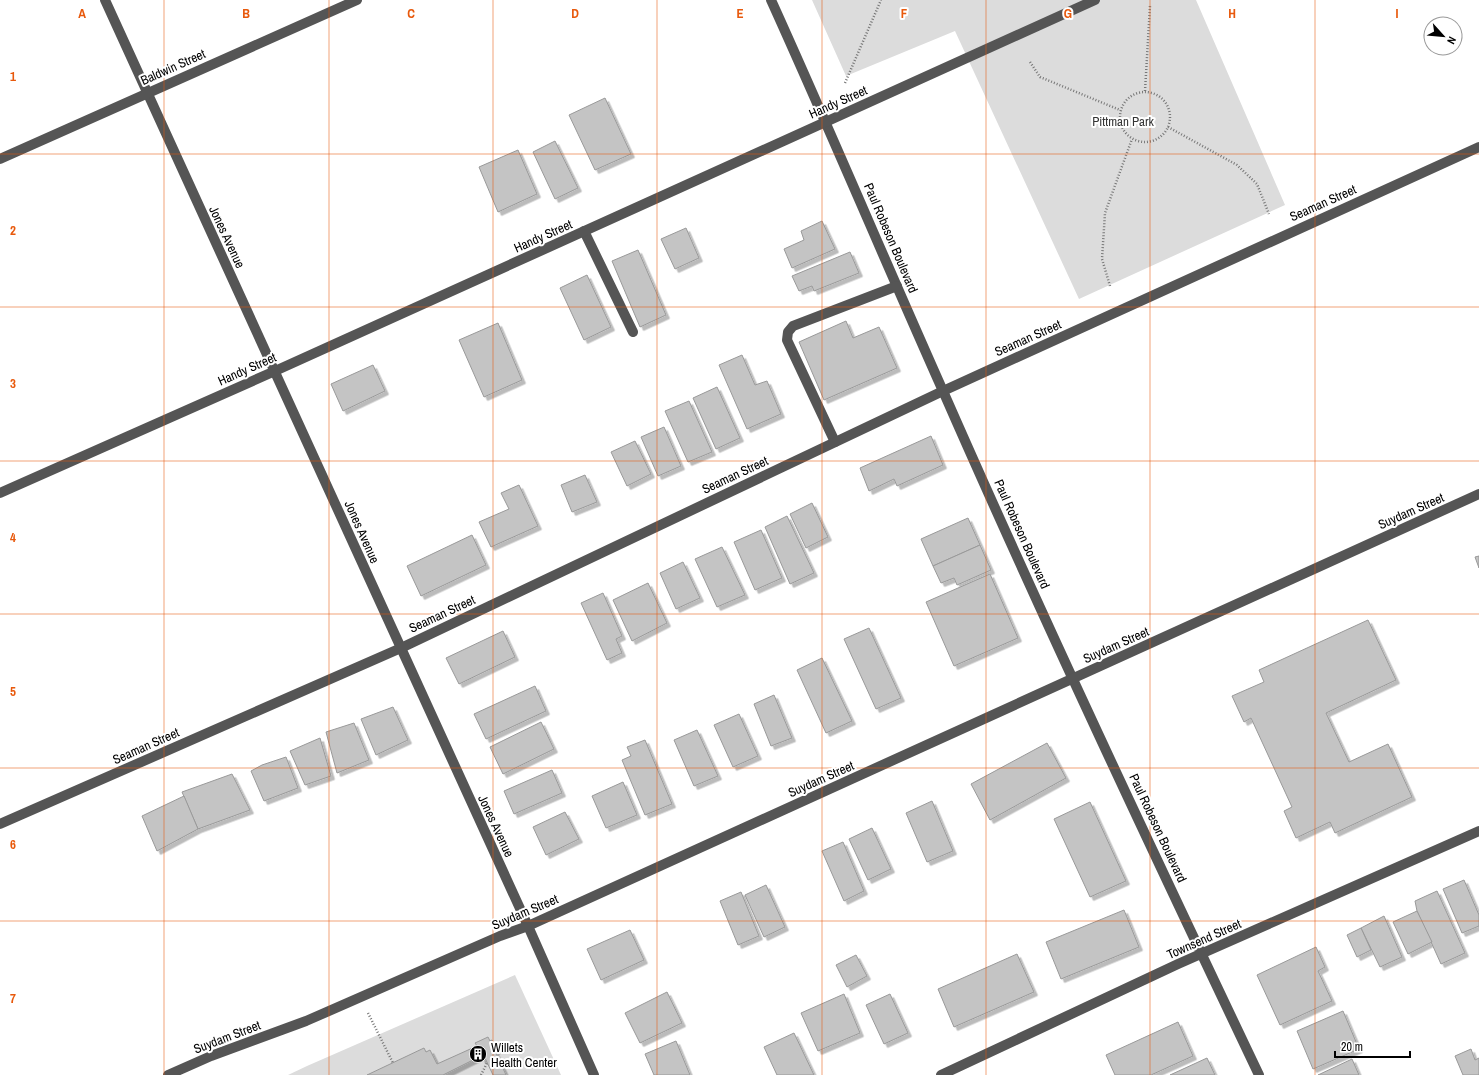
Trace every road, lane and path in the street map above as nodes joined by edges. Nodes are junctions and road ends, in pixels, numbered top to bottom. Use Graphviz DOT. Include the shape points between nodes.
graph roads {
  1 [pos="105,0"];
  2 [pos="357,0"];
  3 [pos="771,0"];
  4 [pos="882,0"];
  5 [pos="1095,0"];
  6 [pos="1150,6"];
  7 [pos="1030,62"];
  8 [pos="845,83"];
  9 [pos="1145,91"];
  10 [pos="147,93"];
  11 [pos="1120,110"];
  12 [pos="826,122"];
  13 [pos="1168,126"];
  14 [pos="1132,139"];
  15 [pos="1479,147"];
  16 [pos="0,159"];
  17 [pos="1269,214"];
  18 [pos="584,231"];
  19 [pos="897,286"];
  20 [pos="1110,286"];
  21 [pos="633,332"];
  22 [pos="275,371"];
  23 [pos="942,391"];
  24 [pos="835,442"];
  25 [pos="0,493"];
  26 [pos="1479,494"];
  27 [pos="401,648"];
  28 [pos="1073,678"];
  29 [pos="0,824"];
  30 [pos="1479,831"];
  31 [pos="528,926"];
  32 [pos="1201,954"];
  33 [pos="361,998"];
  34 [pos="487,1062"];
  35 [pos="393,1063"];
  36 [pos="168,1075"];
  37 [pos="481,1075"];
  38 [pos="594,1075"];
  39 [pos="941,1075"];
  40 [pos="1259,1075"];
  1 -- 10 [label="street, Jones Avenue"];
  2 -- 10 [label="street, Baldwin Street"];
  3 -- 12 [label="street, Paul Robeson Boulevard"];
  4 -- 8 [label="path"];
  5 -- 12 [label="street, Handy Street"];
  6 -- 9 [label="path"];
  7 -- 11 [label="path" via="1040,77"];
  9 -- 11 [label="path" via="1129,97"];
  9 -- 13 [label="path" via="1160,96 1166,102 1170,118"];
  10 -- 16 [label="street, Baldwin Street"];
  10 -- 22 [label="street, Jones Avenue"];
  11 -- 14 [label="path" via="1121,127"];
  12 -- 18 [label="street, Handy Street"];
  12 -- 19 [label="street, Paul Robeson Boulevard"];
  13 -- 14 [label="path" via="1160,136 1149,142"];
  13 -- 17 [label="path" via="1237,165 1257,184"];
  14 -- 20 [label="path" via="1105,213 1102,259"];
  15 -- 23 [label="street, Seaman Street"];
  18 -- 21 [label="street"];
  18 -- 22 [label="street, Handy Street"];
  19 -- 23 [label="street, Paul Robeson Boulevard"];
  19 -- 24 [label="street" via="793,326 788,332 787,340"];
  22 -- 25 [label="street, Handy Street"];
  22 -- 27 [label="street, Jones Avenue"];
  23 -- 24 [label="street, Seaman Street"];
  23 -- 28 [label="street, Paul Robeson Boulevard"];
  24 -- 27 [label="street, Seaman Street"];
  26 -- 28 [label="street, Suydam Street"];
  27 -- 29 [label="street, Seaman Street"];
  27 -- 31 [label="street, Jones Avenue"];
  28 -- 31 [label="street, Suydam Street"];
  28 -- 32 [label="street, Paul Robeson Boulevard"];
  30 -- 32 [label="street, Townsend Street"];
  31 -- 33 [label="street, Suydam Street"];
  31 -- 38 [label="street, Jones Avenue"];
  32 -- 39 [label="street, Townsend Street"];
  32 -- 40 [label="street, Paul Robeson Boulevard"];
  33 -- 35 [label="path"];
  33 -- 36 [label="street, Suydam Street"];
  34 -- 37 [label="path"];
}
